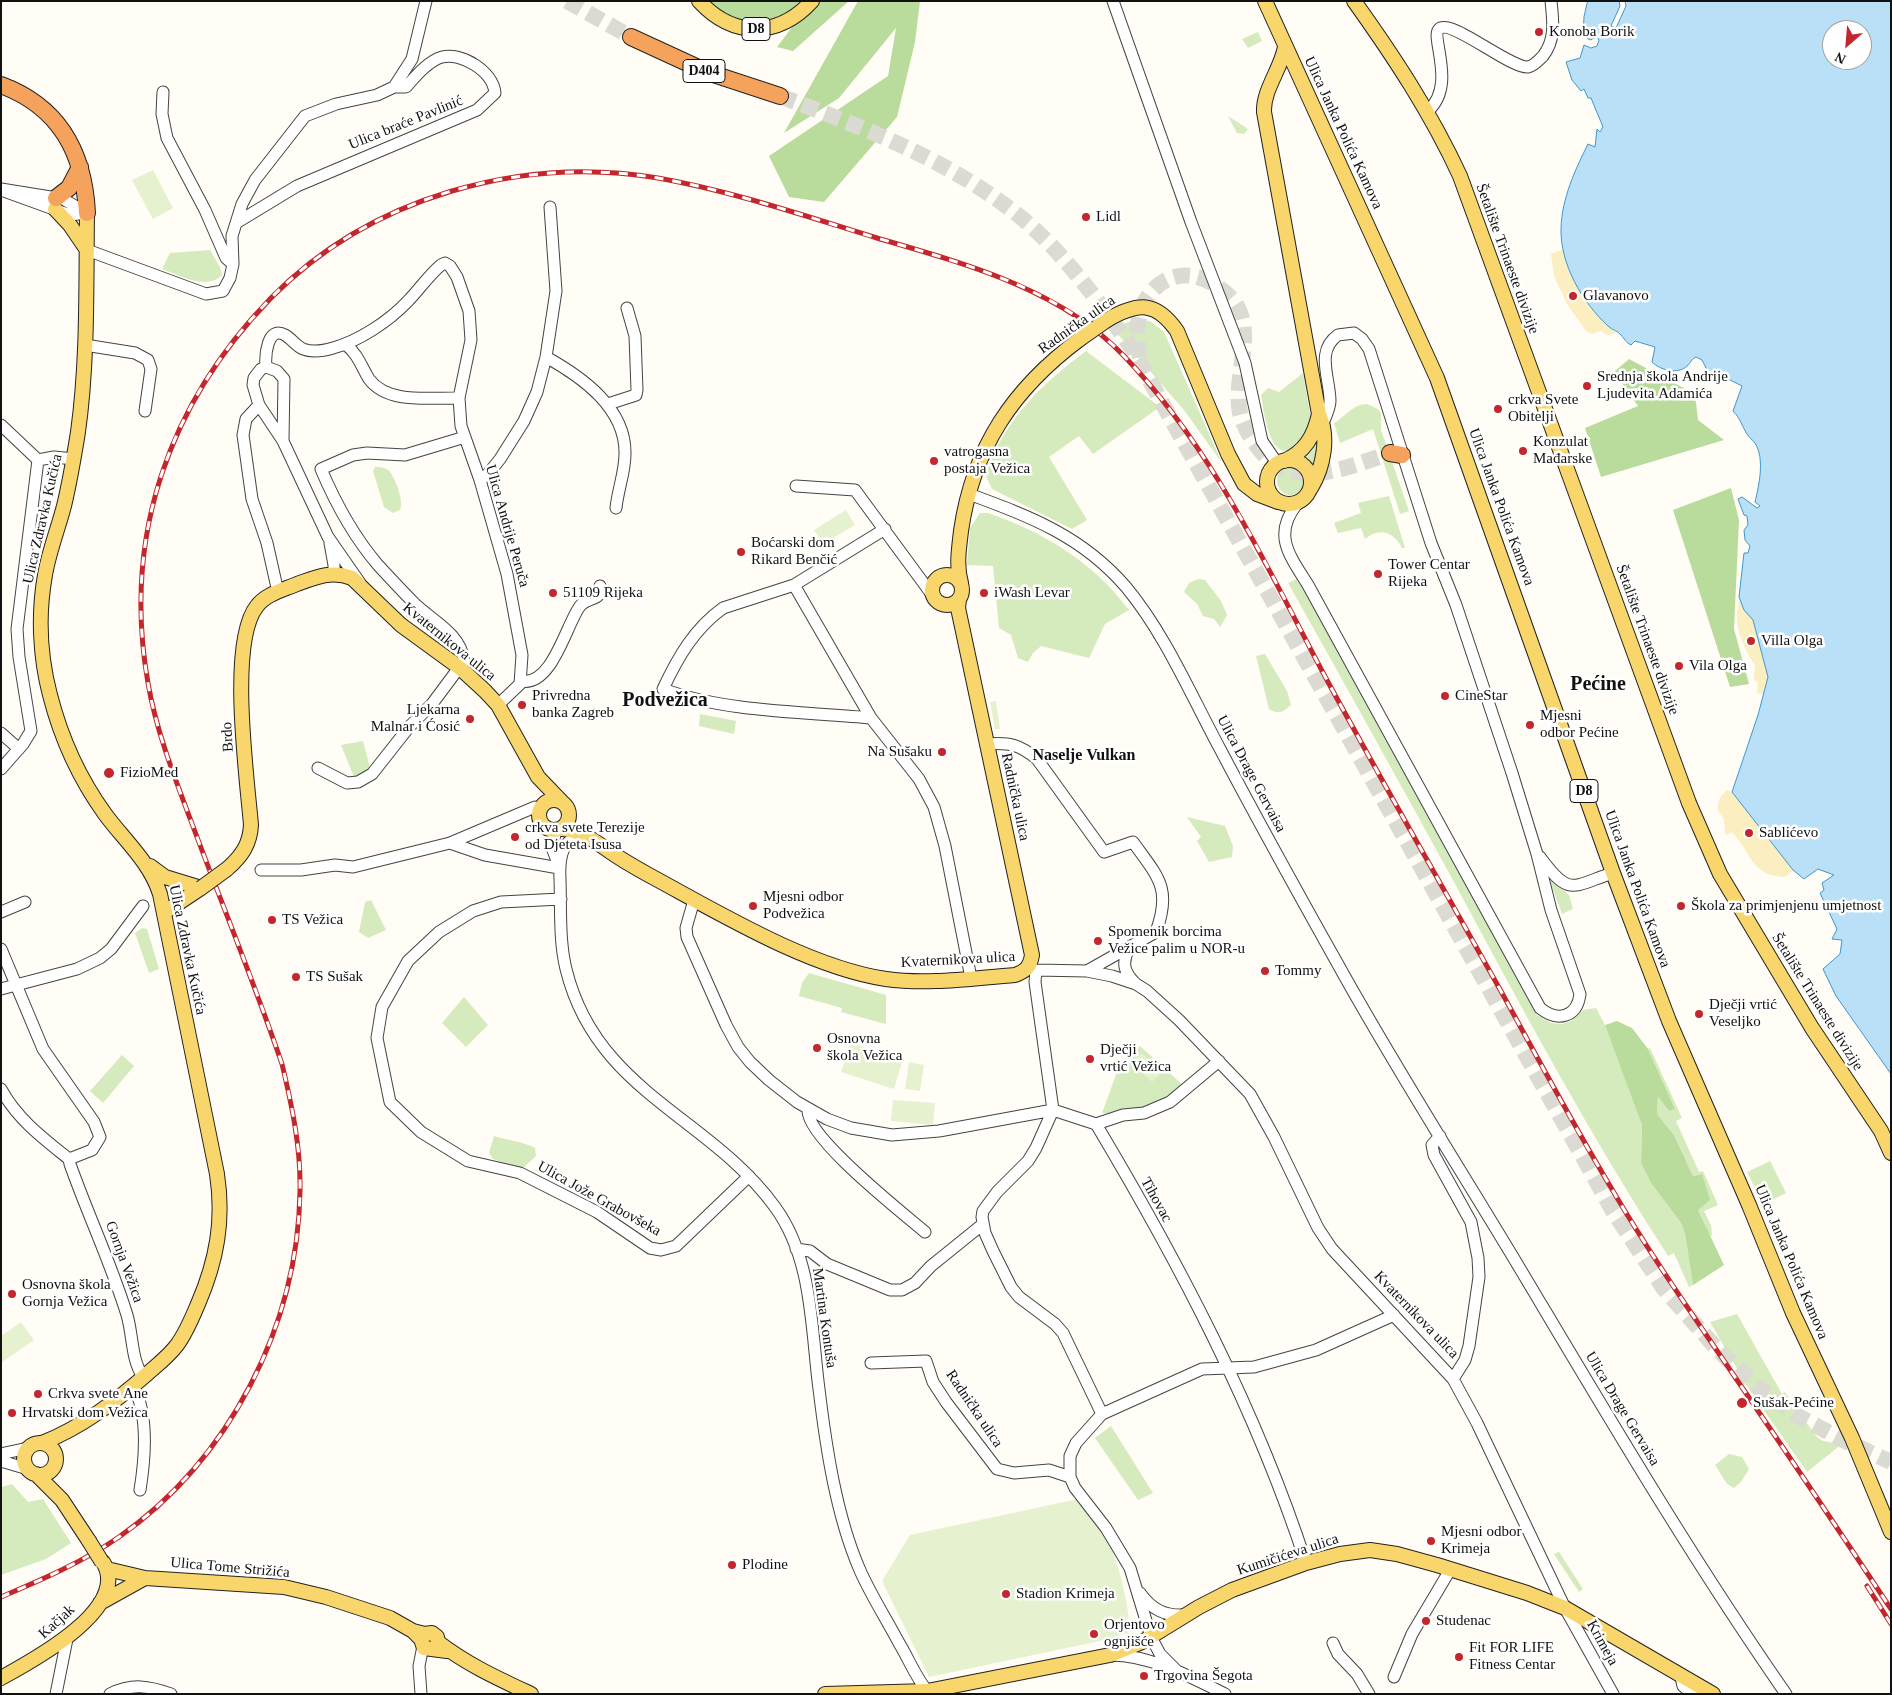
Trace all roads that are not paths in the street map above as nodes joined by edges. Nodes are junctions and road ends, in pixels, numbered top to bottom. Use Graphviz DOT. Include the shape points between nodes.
graph roads {
  1 [pos="426,1"];
  2 [pos="699,1"];
  3 [pos="812,1"];
  4 [pos="1113,1"];
  5 [pos="1265,1"];
  6 [pos="1354,1"];
  7 [pos="1551,1"];
  8 [pos="631,36"];
  9 [pos="1285,47"];
  10 [pos="1300,78"];
  11 [pos="1,85"];
  12 [pos="394,87"];
  13 [pos="1269,88"];
  14 [pos="163,92"];
  15 [pos="780,96"];
  16 [pos="1428,111"];
  17 [pos="80,167"];
  18 [pos="1,189"];
  19 [pos="56,203"];
  20 [pos="550,207"];
  21 [pos="87,213"];
  22 [pos="236,223"];
  23 [pos="86,250"];
  24 [pos="233,264"];
  25 [pos="627,308"];
  26 [pos="346,344"];
  27 [pos="85,345"];
  28 [pos="546,357"];
  29 [pos="266,367"];
  30 [pos="459,398"];
  31 [pos="608,404"];
  32 [pos="259,405"];
  33 [pos="144,412"];
  34 [pos="1321,418"];
  35 [pos="1,425"];
  36 [pos="465,437"];
  37 [pos="283,441"];
  38 [pos="74,459"];
  39 [pos="38,460"];
  40 [pos="1277,465"];
  41 [pos="1240,476"];
  42 [pos="480,480"];
  43 [pos="796,486"];
  44 [pos="1311,488"];
  45 [pos="969,494"];
  46 [pos="1278,502"];
  47 [pos="1297,504"];
  48 [pos="616,508"];
  49 [pos="885,529"];
  50 [pos="328,537"];
  51 [pos="957,561"];
  52 [pos="334,574"];
  53 [pos="935,578"];
  54 [pos="961,583"];
  55 [pos="794,585"];
  56 [pos="600,586"];
  57 [pos="363,587"];
  58 [pos="278,592"];
  59 [pos="952,603"];
  60 [pos="460,668"];
  61 [pos="521,681"];
  62 [pos="498,705"];
  63 [pos="871,718"];
  64 [pos="1,733"];
  65 [pos="987,744"];
  66 [pos="19,749"];
  67 [pos="318,768"];
  68 [pos="1,769"];
  69 [pos="538,778"];
  70 [pos="538,806"];
  71 [pos="566,806"];
  72 [pos="559,829"];
  73 [pos="592,839"];
  74 [pos="450,843"];
  75 [pos="1538,854"];
  76 [pos="140,858"];
  77 [pos="559,868"];
  78 [pos="261,870"];
  79 [pos="1613,873"];
  80 [pos="201,888"];
  81 [pos="561,899"];
  82 [pos="694,900"];
  83 [pos="25,902"];
  84 [pos="143,906"];
  85 [pos="1,912"];
  86 [pos="165,912"];
  87 [pos="1,949"];
  88 [pos="1125,951"];
  89 [pos="1032,969"];
  90 [pos="1087,971"];
  91 [pos="972,978"];
  92 [pos="1123,980"];
  93 [pos="1136,984"];
  94 [pos="17,985"];
  95 [pos="1,989"];
  96 [pos="1218,1061"];
  97 [pos="1,1089"];
  98 [pos="808,1109"];
  99 [pos="1053,1110"];
  100 [pos="1096,1124"];
  101 [pos="1440,1136"];
  102 [pos="1891,1152"];
  103 [pos="69,1159"];
  104 [pos="749,1176"];
  105 [pos="983,1224"];
  106 [pos="926,1232"];
  107 [pos="796,1249"];
  108 [pos="1394,1315"];
  109 [pos="871,1363"];
  110 [pos="1228,1370"];
  111 [pos="1453,1379"];
  112 [pos="138,1381"];
  113 [pos="1102,1414"];
  114 [pos="83,1424"];
  115 [pos="42,1443"];
  116 [pos="28,1448"];
  117 [pos="1,1454"];
  118 [pos="55,1460"];
  119 [pos="1,1462"];
  120 [pos="32,1471"];
  121 [pos="1070,1477"];
  122 [pos="140,1490"];
  123 [pos="62,1500"];
  124 [pos="1891,1532"];
  125 [pos="1306,1563"];
  126 [pos="104,1565"];
  127 [pos="1450,1570"];
  128 [pos="145,1578"];
  129 [pos="1138,1591"];
  130 [pos="99,1604"];
  131 [pos="1565,1608"];
  132 [pos="1185,1615"];
  133 [pos="1151,1637"];
  134 [pos="67,1639"];
  135 [pos="1333,1643"];
  136 [pos="425,1644"];
  137 [pos="1110,1655"];
  138 [pos="1176,1670"];
  139 [pos="1394,1677"];
  140 [pos="1681,1677"];
  141 [pos="1,1678"];
  142 [pos="965,1684"];
  143 [pos="928,1692"];
  144 [pos="56,1694"];
  145 [pos="110,1694"];
  146 [pos="171,1694"];
  147 [pos="421,1694"];
  148 [pos="531,1694"];
  149 [pos="824,1694"];
  150 [pos="953,1694"];
  151 [pos="1225,1694"];
  152 [pos="1369,1694"];
  153 [pos="1613,1694"];
  154 [pos="1692,1694"];
  155 [pos="1713,1694"];
  156 [pos="1786,1694"];
  1 -- 12 [label="street" via="412,59"];
  2 -- 3 [label="main road, D8" via="711,14 730,24 763,29 800,15"];
  4 -- 40 [label="street" via="1245,363 1262,441"];
  5 -- 9 [label="main road, Ulica Janka Polića Kamova / D8"];
  6 -- 16 [label="main road, Šetalište Trinaeste divizije"];
  7 -- 16 [label="street" via="1553,38 1536,64 1529,67 1516,64 1456,30 1438,29 1442,90"];
  8 -- 15 [label="highway, D404" via="707,72"];
  9 -- 10 [label="main road, Ulica Janka Polića Kamova / D8"];
  9 -- 13 [label="main road"];
  10 -- 13 [label="main road" via="1283,78"];
  10 -- 79 [label="main road, Ulica Janka Polića Kamova / D8" via="1438,378"];
  11 -- 17 [label="highway" via="29,99 56,122"];
  12 -- 22 [label="street, Ulica braće Pavlinić" via="377,95 319,110 300,120 247,192"];
  12 -- 22 [label="street, Ulica braće Pavlinić" via="406,87 436,59 453,57 481,70 495,93 477,110 305,182"];
  13 -- 34 [label="main road" via="1264,106 1266,128"];
  14 -- 24 [label="street" via="162,114 167,138 226,258"];
  16 -- 102 [label="main road, Šetalište Trinaeste divizije" via="1460,176 1689,803 1712,856 1812,1028 1881,1131"];
  17 -- 19 [label="highway"];
  17 -- 21 [label="highway"];
  18 -- 19 [label="street"];
  19 -- 21 [label="street" via="69,201"];
  19 -- 23 [label="main road"];
  20 -- 28 [label="street" via="556,291"];
  21 -- 23 [label="main road, Ulica Zdravka Kučića"];
  22 -- 24 [label="street, Ulica braće Pavlinić" via="232,236"];
  23 -- 24 [label="street, Ulica braće Pavlinić" via="206,294 223,291"];
  23 -- 27 [label="main road, Ulica Zdravka Kučića"];
  25 -- 31 [label="street" via="635,336 637,390 636,395"];
  26 -- 29 [label="street, Ulica Andrije Peruča" via="318,352 310,351 301,349 280,333 268,343"];
  26 -- 30 [label="street" via="355,352 377,387 416,398"];
  26 -- 30 [label="street, Ulica Andrije Peruča" via="397,312 441,265 450,266 457,277 471,324 468,359"];
  27 -- 33 [label="street" via="135,353 148,360 151,369"];
  27 -- 38 [label="main road, Ulica Zdravka Kučića"];
  28 -- 31 [label="street" via="565,367"];
  28 -- 42 [label="street" via="524,421 500,459"];
  29 -- 32 [label="street, Kvaternikova ulica" via="254,378"];
  29 -- 37 [label="street, Kvaternikova ulica" via="278,371 284,379"];
  30 -- 36 [label="street, Ulica Andrije Peruča"];
  31 -- 48 [label="street" via="620,424 626,453"];
  32 -- 37 [label="street, Kvaternikova ulica"];
  32 -- 58 [label="street" via="246,419 243,435 252,499 269,550"];
  34 -- 40 [label="main road" via="1307,444 1294,457"];
  34 -- 44 [label="main road" via="1321,467"];
  34 -- 75 [label="street" via="1330,401 1324,360 1328,346 1338,335 1354,333 1369,349 1396,454 1456,605"];
  35 -- 39 [label="street"];
  36 -- 42 [label="street, Ulica Andrije Peruča"];
  36 -- 60 [label="street" via="404,455 353,455 321,469 348,521 372,557 415,604 454,639 463,656"];
  37 -- 50 [label="street, Kvaternikova ulica"];
  38 -- 39 [label="street" via="54,457"];
  38 -- 76 [label="main road, Ulica Zdravka Kučića" via="45,575 41,628 45,670 57,721 70,755 106,815"];
  39 -- 66 [label="street" via="18,629 19,658 31,731"];
  40 -- 41 [label="main road" via="1259,479"];
  40 -- 44 [label="main road" via="1299,462 1310,473"];
  40 -- 46 [label="main road" via="1267,478 1269,492"];
  41 -- 45 [label="main road, Radnička ulica, bridge" via="1177,331 1160,312 1143,307 1128,309 1107,320 1044,366 1023,388 985,450"];
  41 -- 46 [label="main road, Radnička ulica" via="1252,491"];
  42 -- 61 [label="street, Ulica Andrije Peruča" via="510,586 522,655"];
  43 -- 49 [label="street" via="855,490"];
  44 -- 47 [label="main road"];
  45 -- 51 [label="main road, Radnička ulica"];
  45 -- 101 [label="street, Ulica Drage Gervaisa" via="1058,530 1092,554 1128,590 1165,643 1341,970"];
  46 -- 47 [label="main road, Radnička ulica"];
  47 -- 75 [label="street" via="1284,529 1290,557 1540,1008 1548,1014 1565,1016 1576,1007 1580,994 1551,910"];
  49 -- 53 [label="street"];
  49 -- 55 [label="street"];
  50 -- 52 [label="street, Kvaternikova ulica"];
  50 -- 57 [label="street, Kvaternikova ulica"];
  51 -- 53 [label="main road, Radnička ulica" via="952,573"];
  51 -- 54 [label="main road, Radnička ulica"];
  52 -- 57 [label="main road, Kvaternikova ulica" via="352,578"];
  52 -- 58 [label="main road, Brdo" via="311,578"];
  53 -- 54 [label="main road" via="955,577"];
  53 -- 59 [label="main road, Radnička ulica" via="932,588 937,602"];
  54 -- 59 [label="main road, Radnička ulica" via="962,590"];
  55 -- 63 [label="street"];
  55 -- 63 [label="street" via="723,608 713,615 686,644 664,689 678,695 740,706"];
  56 -- 61 [label="street" via="598,597 581,606 545,671 529,683"];
  57 -- 60 [label="main road, Kvaternikova ulica" via="401,625"];
  58 -- 80 [label="main road, Brdo, bridge" via="257,606 247,624 243,641 243,735 250,839 244,852"];
  59 -- 65 [label="main road, Radnička ulica" via="964,633"];
  60 -- 62 [label="main road, Kvaternikova ulica"];
  60 -- 67 [label="street" via="372,774 358,782 346,783"];
  61 -- 62 [label="street"];
  62 -- 69 [label="main road, Kvaternikova ulica"];
  63 -- 91 [label="street" via="919,779 934,807"];
  64 -- 66 [label="street"];
  65 -- 88 [label="street, Kvaternikova ulica" via="1022,747 1037,759 1104,852 1133,842 1162,885 1164,897 1156,932"];
  65 -- 89 [label="main road, Radnička ulica" via="1032,954"];
  66 -- 68 [label="street"];
  69 -- 70 [label="main road, Kvaternikova ulica" via="542,792"];
  69 -- 71 [label="main road, Kvaternikova ulica"];
  70 -- 71 [label="main road" via="550,800"];
  70 -- 72 [label="main road, Kvaternikova ulica" via="540,822 547,829"];
  70 -- 74 [label="street"];
  71 -- 72 [label="main road" via="568,821"];
  71 -- 73 [label="main road, Kvaternikova ulica"];
  72 -- 73 [label="main road, Kvaternikova ulica"];
  72 -- 77 [label="street, Martina Kontuša" via="551,845"];
  73 -- 77 [label="street, Martina Kontuša" via="571,839 564,845"];
  73 -- 82 [label="main road, Kvaternikova ulica"];
  74 -- 77 [label="street" via="485,855"];
  74 -- 78 [label="street" via="353,867 335,865 301,870"];
  75 -- 79 [label="street" via="1561,881 1575,887"];
  76 -- 80 [label="main road" via="165,877"];
  76 -- 86 [label="main road, Ulica Zdravka Kučića" via="157,884"];
  77 -- 81 [label="street, Martina Kontuša"];
  79 -- 124 [label="main road, Ulica Janka Polića Kamova / D8" via="1669,1021 1793,1313 1852,1438"];
  80 -- 86 [label="main road, Brdo"];
  81 -- 104 [label="street, Martina Kontuša" via="566,968 586,1019 601,1045 635,1084"];
  81 -- 104 [label="street, Ulica Jože Grabovšeka" via="501,902 480,908 439,932 413,956 386,999 377,1038 390,1102 421,1132 468,1161 520,1173 597,1212 650,1248 661,1250 676,1246"];
  82 -- 91 [label="main road, Kvaternikova ulica" via="766,937 838,968 898,980"];
  82 -- 98 [label="street" via="686,928 687,937 726,1025 750,1062"];
  83 -- 85 [label="street"];
  84 -- 94 [label="street" via="111,949 100,958 78,969"];
  86 -- 112 [label="main road, Ulica Zdravka Kučića" via="217,1174 220,1224 211,1270 184,1335"];
  87 -- 94 [label="street"];
  88 -- 90 [label="street, Kvaternikova ulica"];
  88 -- 92 [label="street" via="1118,966"];
  88 -- 93 [label="street" via="1125,972"];
  89 -- 90 [label="street, Kvaternikova ulica"];
  89 -- 91 [label="main road, Kvaternikova ulica" via="1015,975"];
  89 -- 99 [label="street, Radnička ulica"];
  90 -- 92 [label="street, Kvaternikova ulica"];
  92 -- 93 [label="street, Kvaternikova ulica"];
  93 -- 96 [label="street, Kvaternikova ulica" via="1180,1020"];
  94 -- 95 [label="street"];
  94 -- 103 [label="street" via="43,1049 94,1122 100,1137 92,1150"];
  96 -- 100 [label="street" via="1170,1102 1144,1113 1123,1115"];
  96 -- 108 [label="street, Kvaternikova ulica" via="1260,1109 1318,1228 1332,1249"];
  97 -- 103 [label="street" via="7,1101 33,1129"];
  98 -- 99 [label="street" via="851,1128 892,1135"];
  98 -- 106 [label="street" via="810,1122 848,1166"];
  99 -- 100 [label="street"];
  99 -- 105 [label="street" via="1028,1161 983,1211"];
  100 -- 110 [label="street, Tihovac" via="1189,1290"];
  101 -- 111 [label="street" via="1432,1145 1434,1155 1471,1222 1478,1258 1479,1277 1469,1346 1466,1360"];
  101 -- 156 [label="street, Ulica Drage Gervaisa" via="1634,1460 1744,1634"];
  103 -- 112 [label="street, Gornja Vežica" via="124,1305 133,1338"];
  104 -- 107 [label="street, Martina Kontuša" via="775,1207"];
  105 -- 107 [label="street" via="915,1283 902,1290 890,1290 827,1264 810,1251"];
  105 -- 113 [label="street" via="1002,1273 1011,1287 1063,1333"];
  107 -- 143 [label="street, Martina Kontuša" via="808,1298 829,1461 850,1544 870,1592"];
  108 -- 110 [label="street" via="1316,1350 1254,1367"];
  108 -- 111 [label="street, Kvaternikova ulica"];
  109 -- 121 [label="street, Radnička ulica" via="926,1361 933,1382 946,1402 997,1469 1014,1474 1049,1470"];
  110 -- 113 [label="street" via="1202,1369"];
  110 -- 125 [label="street, Tihovac" via="1274,1473"];
  111 -- 131 [label="street, Kvaternikova ulica"];
  112 -- 114 [label="main road, Ulica Zdravka Kučića"];
  112 -- 122 [label="street" via="144,1442"];
  113 -- 121 [label="street" via="1072,1450"];
  114 -- 115 [label="main road, Ulica Zdravka Kučića"];
  114 -- 118 [label="main road, Ulica Zdravka Kučića"];
  115 -- 116 [label="main road, Ulica Zdravka Kučića"];
  115 -- 118 [label="main road" via="51,1447"];
  116 -- 117 [label="street, Ulica Zdravka Kučića"];
  116 -- 120 [label="main road" via="24,1456"];
  118 -- 120 [label="main road, Ulica Zdravka Kučića" via="47,1473"];
  118 -- 123 [label="main road"];
  119 -- 120 [label="street"];
  120 -- 123 [label="main road"];
  121 -- 129 [label="street" via="1113,1539 1130,1568"];
  123 -- 126 [label="main road, bridge"];
  125 -- 127 [label="main road, Kumičićeva ulica" via="1370,1550 1397,1554"];
  125 -- 132 [label="main road, Kumičićeva ulica" via="1232,1590"];
  126 -- 128 [label="main road, Ulica Tome Strižića"];
  126 -- 130 [label="main road, Kačjak" via="107,1587"];
  127 -- 131 [label="main road, Kumičićeva ulica"];
  127 -- 139 [label="street" via="1412,1634"];
  128 -- 130 [label="main road"];
  128 -- 136 [label="main road, Ulica Tome Strižića" via="284,1586 390,1618"];
  129 -- 132 [label="street" via="1148,1604 1164,1614"];
  129 -- 133 [label="street"];
  130 -- 134 [label="main road, Kačjak"];
  131 -- 140 [label="main road, Kumičićeva ulica"];
  131 -- 153 [label="street, Krimeja"];
  132 -- 133 [label="main road, Kumičićeva ulica"];
  133 -- 137 [label="main road, Kumičićeva ulica"];
  133 -- 138 [label="street" via="1160,1654"];
  134 -- 141 [label="main road, Kačjak"];
  134 -- 144 [label="street"];
  135 -- 152 [label="street"];
  136 -- 147 [label="street" via="419,1673"];
  136 -- 148 [label="main road, Ulica Tome Strižića" via="450,1652"];
  137 -- 138 [label="street" via="1135,1656"];
  137 -- 142 [label="main road, Kumičićeva ulica"];
  138 -- 151 [label="street"];
  140 -- 154 [label="street, Kumičićeva ulica" via="1683,1686"];
  140 -- 155 [label="main road, Kumičićeva ulica"];
  142 -- 143 [label="main road, Kumičićeva ulica"];
  142 -- 150 [label="street"];
  143 -- 149 [label="main road"];
  145 -- 146 [label="street" via="132,1686 151,1687"];
}
